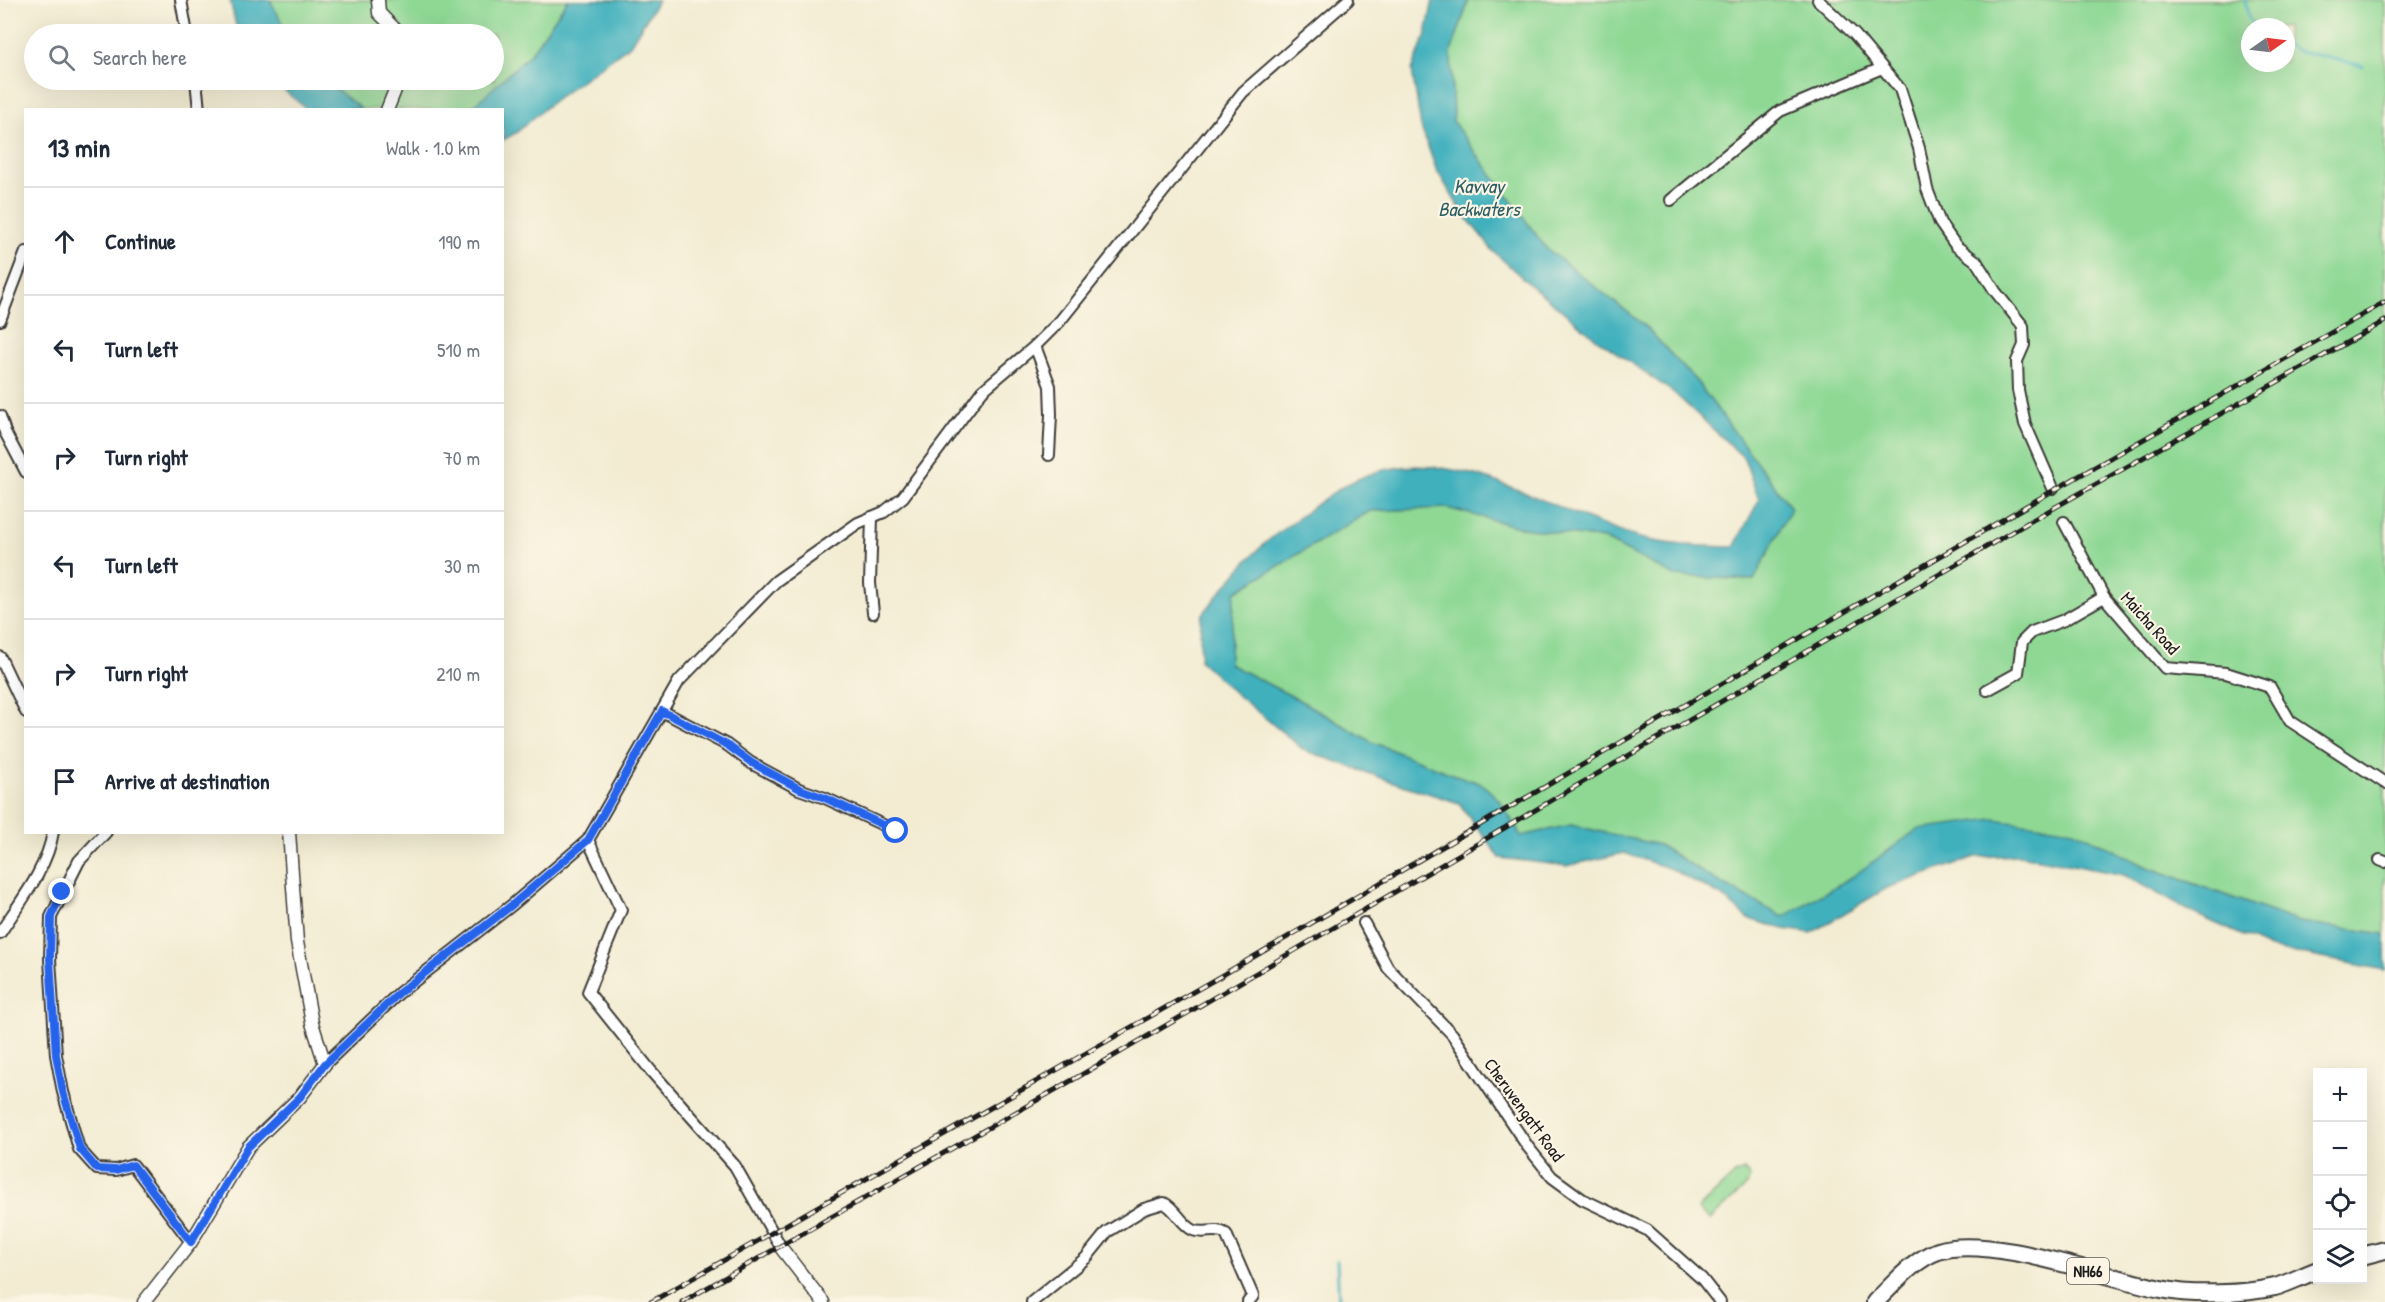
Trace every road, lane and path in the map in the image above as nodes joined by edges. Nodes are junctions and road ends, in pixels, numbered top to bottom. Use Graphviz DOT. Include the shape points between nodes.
graph roads {
  1 [pos="181,0"];
  2 [pos="378,0"];
  3 [pos="1348,0"];
  4 [pos="1818,0"];
  5 [pos="185,24"];
  6 [pos="390,24"];
  7 [pos="1882,68"];
  8 [pos="197,90"];
  9 [pos="395,90"];
  10 [pos="199,108"];
  11 [pos="388,108"];
  12 [pos="1671,200"];
  13 [pos="24,257"];
  14 [pos="0,320"];
  15 [pos="1035,346"];
  16 [pos="0,416"];
  17 [pos="1049,455"];
  18 [pos="24,468"];
  19 [pos="2053,488"];
  20 [pos="872,517"];
  21 [pos="2064,522"];
  22 [pos="2104,597"];
  23 [pos="873,613"];
  24 [pos="0,657"];
  25 [pos="1987,690"];
  26 [pos="24,708"];
  27 [pos="662,711"];
  28 [pos="2385,783"];
  29 [pos="896,831"];
  30 [pos="52,834"];
  31 [pos="104,834"];
  32 [pos="289,834"];
  33 [pos="588,840"];
  34 [pos="1364,923"];
  35 [pos="0,933"];
  36 [pos="325,1064"];
  37 [pos="191,1242"];
  38 [pos="782,1249"];
  39 [pos="2385,1250"];
  40 [pos="2367,1255"];
  41 [pos="2313,1272"];
  42 [pos="144,1302"];
  43 [pos="823,1302"];
  44 [pos="1032,1302"];
  45 [pos="1248,1302"];
  46 [pos="1720,1302"];
  47 [pos="1875,1302"];
  1 -- 5 [label="street"];
  2 -- 6 [label="street" via="379,13"];
  3 -- 15 [label="street" via="1243,92 1060,321"];
  4 -- 7 [label="street"];
  7 -- 12 [label="street" via="1780,111"];
  7 -- 19 [label="street" via="1900,89 1940,223 1956,246 1976,261 2023,326 2024,345 2016,361 2018,390 2025,424"];
  8 -- 10 [label="street"];
  9 -- 11 [label="street"];
  13 -- 14 [label="street"];
  15 -- 17 [label="street" via="1050,386"];
  15 -- 20 [label="street" via="982,391 903,497"];
  16 -- 18 [label="street"];
  20 -- 23 [label="street"];
  20 -- 27 [label="street" via="776,581 679,681"];
  21 -- 22 [label="street, Maicha Road"];
  22 -- 25 [label="street" via="2064,620 2032,632 2022,642 2018,673"];
  22 -- 28 [label="street, Maicha Road" via="2165,668 2226,674 2270,687 2290,721"];
  24 -- 26 [label="street"];
  27 -- 29 [label="street" via="800,789"];
  27 -- 33 [label="street"];
  30 -- 35 [label="street" via="51,844 27,894"];
  31 -- 37 [label="street" via="79,861 51,917 56,1055 63,1092 80,1149 88,1161 97,1169 106,1170 133,1165"];
  32 -- 36 [label="street" via="297,942 312,1023"];
  33 -- 36 [label="street" via="399,993"];
  33 -- 38 [label="street" via="621,910 588,992 735,1166"];
  34 -- 46 [label="street, Cheruvengatt Road" via="1388,968 1452,1034 1552,1177 1582,1199 1647,1230 1702,1279"];
  36 -- 37 [label="street" via="300,1097 248,1147"];
  37 -- 42 [label="street"];
  38 -- 43 [label="street"];
  39 -- 40 [label="highway"];
  41 -- 47 [label="highway, NH66" via="2275,1287 2212,1293 2163,1290 2003,1250 1967,1248 1939,1251 1916,1263"];
  44 -- 45 [label="street" via="1086,1258 1107,1232 1144,1209 1164,1203 1197,1232 1219,1230 1226,1234 1253,1296"];
}
